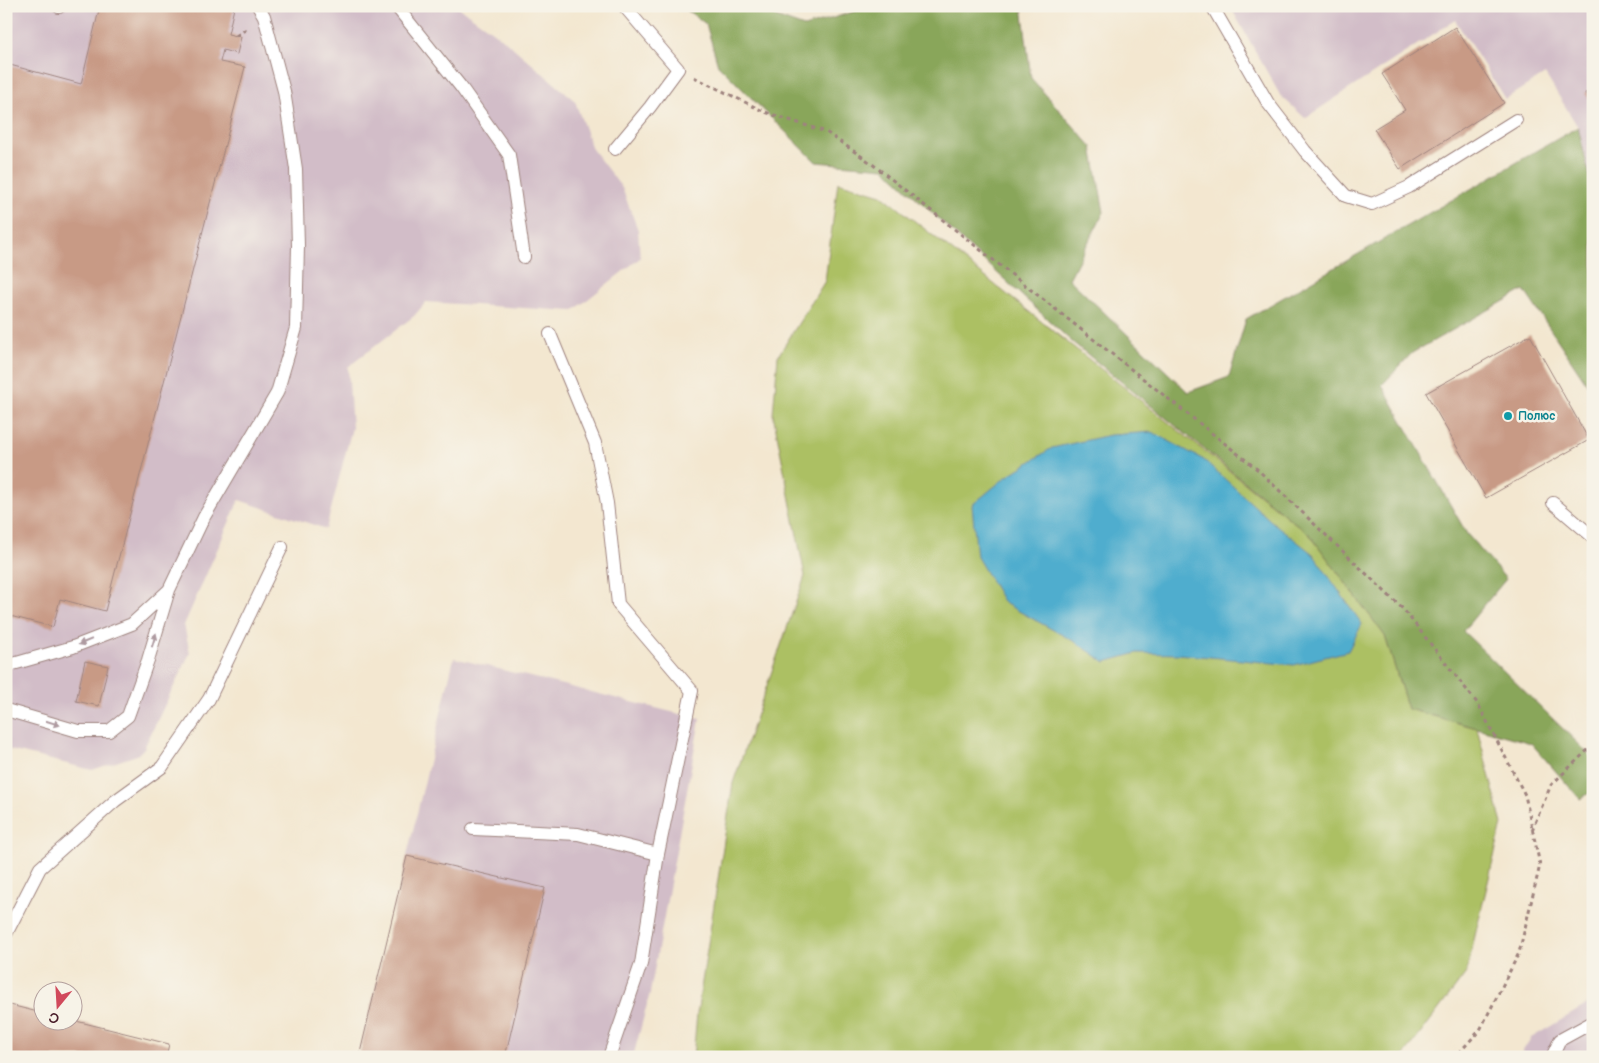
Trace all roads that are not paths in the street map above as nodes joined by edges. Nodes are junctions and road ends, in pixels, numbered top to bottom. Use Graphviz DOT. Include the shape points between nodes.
graph roads {
  1 [pos="258,6"];
  2 [pos="396,6"];
  3 [pos="624,6"];
  4 [pos="1212,6"];
  5 [pos="1516,120"];
  6 [pos="615,149"];
  7 [pos="524,257"];
  8 [pos="550,334"];
  9 [pos="1553,503"];
  10 [pos="1593,537"];
  11 [pos="282,546"];
  12 [pos="169,590"];
  13 [pos="6,666"];
  14 [pos="6,710"];
  15 [pos="472,829"];
  16 [pos="658,854"];
  17 [pos="6,934"];
  18 [pos="1593,1022"];
  19 [pos="609,1057"];
  20 [pos="1552,1057"];
  1 -- 12 [label="lane" via="264,16 284,91 296,169 296,328 276,393 204,517"];
  2 -- 7 [label="lane" via="461,87 509,156"];
  3 -- 6 [label="lane" via="678,69"];
  4 -- 5 [label="lane" via="1268,103 1346,196 1372,204 1409,187"];
  8 -- 16 [label="lane" via="595,443 607,503 618,604 692,691"];
  9 -- 10 [label="lane"];
  11 -- 17 [label="lane" via="209,698 162,768 115,802 40,868"];
  12 -- 13 [label="lane, one-way" via="132,624 73,647"];
  14 -- 12 [label="lane, one-way" via="78,730 109,731 128,716"];
  15 -- 16 [label="lane" via="578,834"];
  16 -- 19 [label="lane" via="641,964"];
  18 -- 20 [label="lane" via="1560,1040"];
}
